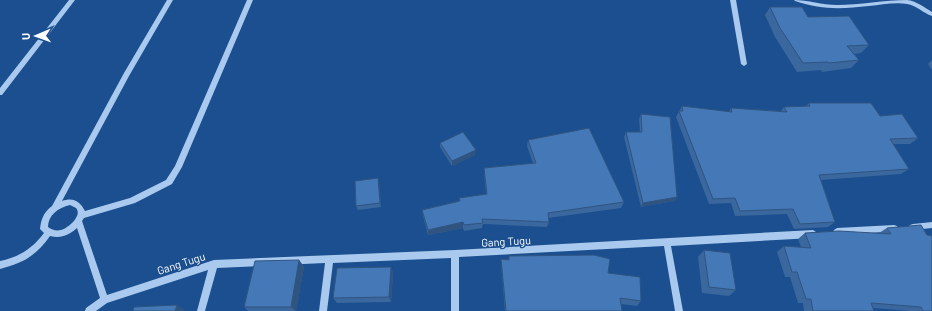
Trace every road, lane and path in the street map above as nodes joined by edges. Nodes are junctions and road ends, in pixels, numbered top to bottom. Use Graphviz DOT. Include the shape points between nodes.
graph roads {
  1 [pos="72,0"];
  2 [pos="170,0"];
  3 [pos="250,0"];
  4 [pos="733,0"];
  5 [pos="797,0"];
  6 [pos="932,14"];
  7 [pos="744,64"];
  8 [pos="0,93"];
  9 [pos="54,209"];
  10 [pos="80,218"];
  11 [pos="932,225"];
  12 [pos="48,233"];
  13 [pos="667,243"];
  14 [pos="455,254"];
  15 [pos="330,258"];
  16 [pos="214,264"];
  17 [pos="0,265"];
  18 [pos="105,300"];
  19 [pos="90,310"];
  20 [pos="201,311"];
  21 [pos="323,311"];
  22 [pos="455,311"];
  23 [pos="679,311"];
  1 -- 8 [label="street"];
  2 -- 9 [label="street" via="126,75"];
  3 -- 10 [label="street" via="178,167 169,182 132,201"];
  4 -- 7 [label="street"];
  5 -- 6 [label="street" via="805,4 838,6 899,1 908,2"];
  9 -- 10 [label="street" via="70,202 77,204 82,208"];
  9 -- 12 [label="street" via="44,222 44,229"];
  10 -- 12 [label="street" via="64,233"];
  10 -- 18 [label="street"];
  11 -- 13 [label="street, Gang Tugu"];
  12 -- 17 [label="street" via="32,253"];
  13 -- 14 [label="street, Gang Tugu"];
  13 -- 23 [label="street"];
  14 -- 15 [label="street, Gang Tugu"];
  14 -- 22 [label="street"];
  15 -- 16 [label="street, Gang Tugu"];
  15 -- 21 [label="street"];
  16 -- 18 [label="street, Gang Tugu"];
  16 -- 20 [label="street"];
  18 -- 19 [label="street, Gang Tugu"];
}
